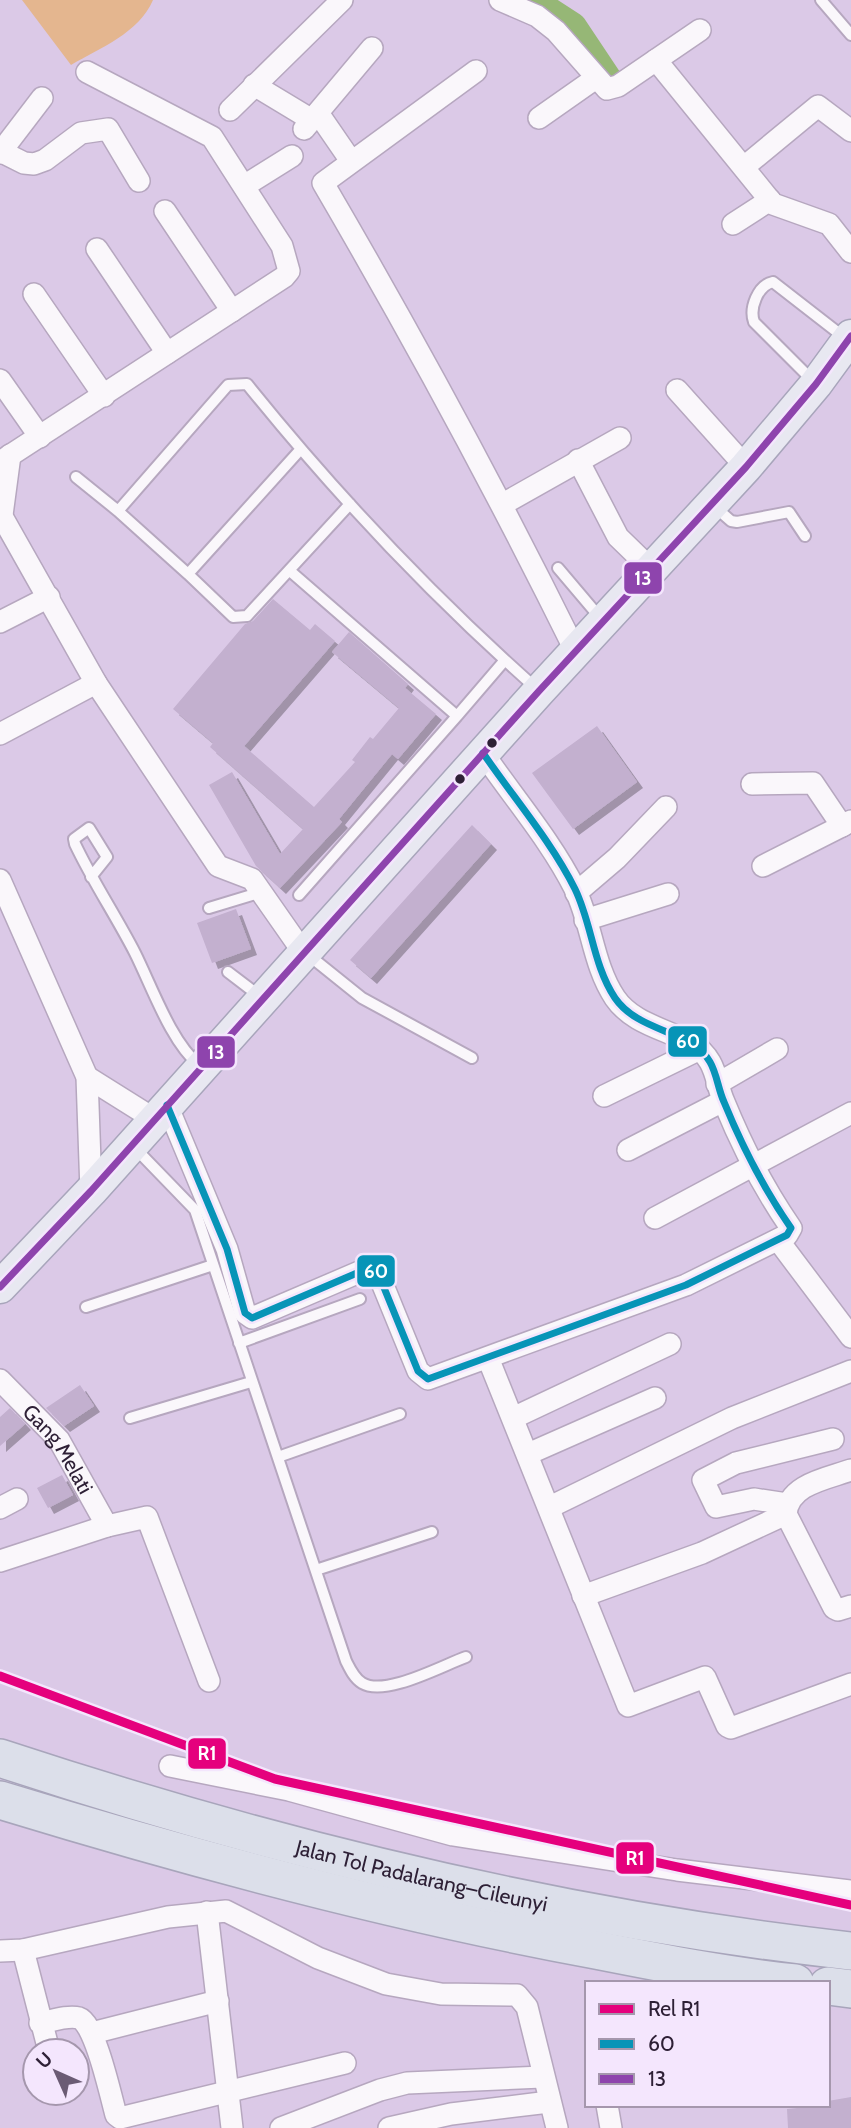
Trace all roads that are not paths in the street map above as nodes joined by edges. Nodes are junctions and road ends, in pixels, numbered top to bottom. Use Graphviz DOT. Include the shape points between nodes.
graph roads {
  1 [pos="342,0"];
  2 [pos="500,0"];
  3 [pos="821,0"];
  4 [pos="700,30"];
  5 [pos="851,35"];
  6 [pos="372,48"];
  7 [pos="656,60"];
  8 [pos="476,71"];
  9 [pos="87,72"];
  10 [pos="596,78"];
  11 [pos="254,85"];
  12 [pos="42,98"];
  13 [pos="230,110"];
  14 [pos="539,118"];
  15 [pos="311,120"];
  16 [pos="851,131"];
  17 [pos="0,152"];
  18 [pos="292,156"];
  19 [pos="351,161"];
  20 [pos="744,167"];
  21 [pos="139,181"];
  22 [pos="244,186"];
  23 [pos="770,200"];
  24 [pos="165,211"];
  25 [pos="733,224"];
  26 [pos="97,249"];
  27 [pos="851,252"];
  28 [pos="34,294"];
  29 [pos="232,311"];
  30 [pos="850,338"];
  31 [pos="167,353"];
  32 [pos="0,380"];
  33 [pos="816,384"];
  34 [pos="677,390"];
  35 [pos="104,396"];
  36 [pos="40,437"];
  37 [pos="620,438"];
  38 [pos="300,450"];
  39 [pos="5,458"];
  40 [pos="578,460"];
  41 [pos="746,467"];
  42 [pos="76,477"];
  43 [pos="350,504"];
  44 [pos="503,505"];
  45 [pos="712,505"];
  46 [pos="118,511"];
  47 [pos="1,514"];
  48 [pos="805,536"];
  49 [pos="8,543"];
  50 [pos="558,568"];
  51 [pos="652,570"];
  52 [pos="290,571"];
  53 [pos="188,574"];
  54 [pos="49,597"];
  55 [pos="0,622"];
  56 [pos="603,622"];
  57 [pos="576,652"];
  58 [pos="505,660"];
  59 [pos="96,683"];
  60 [pos="539,691"];
  61 [pos="457,716"];
  62 [pos="0,734"];
  63 [pos="483,752"];
  64 [pos="752,785"];
  65 [pos="666,807"];
  66 [pos="847,824"];
  67 [pos="762,866"];
  68 [pos="91,877"];
  69 [pos="0,880"];
  70 [pos="261,892"];
  71 [pos="576,893"];
  72 [pos="668,894"];
  73 [pos="299,895"];
  74 [pos="209,908"];
  75 [pos="585,920"];
  76 [pos="303,951"];
  77 [pos="228,972"];
  78 [pos="262,998"];
  79 [pos="700,1049"];
  80 [pos="776,1049"];
  81 [pos="471,1058"];
  82 [pos="201,1068"];
  83 [pos="87,1077"];
  84 [pos="720,1092"];
  85 [pos="604,1096"];
  86 [pos="161,1112"];
  87 [pos="851,1113"];
  88 [pos="132,1145"];
  89 [pos="628,1150"];
  90 [pos="754,1166"];
  91 [pos="91,1191"];
  92 [pos="655,1218"];
  93 [pos="778,1240"];
  94 [pos="213,1265"];
  95 [pos="0,1287"];
  96 [pos="360,1299"];
  97 [pos="86,1307"];
  98 [pos="851,1336"];
  99 [pos="239,1343"];
  100 [pos="670,1344"];
  101 [pos="488,1358"];
  102 [pos="851,1371"];
  103 [pos="0,1380"];
  104 [pos="251,1382"];
  105 [pos="655,1398"];
  106 [pos="400,1414"];
  107 [pos="130,1418"];
  108 [pos="513,1418"];
  109 [pos="832,1439"];
  110 [pos="528,1454"];
  111 [pos="278,1457"];
  112 [pos="851,1469"];
  113 [pos="550,1507"];
  114 [pos="786,1509"];
  115 [pos="107,1526"];
  116 [pos="432,1532"];
  117 [pos="0,1561"];
  118 [pos="316,1570"];
  119 [pos="583,1596"];
  120 [pos="851,1606"];
  121 [pos="466,1657"];
  122 [pos="209,1681"];
  123 [pos="851,1684"];
  124 [pos="0,1758"];
  125 [pos="170,1766"];
  126 [pos="0,1800"];
  127 [pos="851,1891"];
  128 [pos="207,1912"];
  129 [pos="23,1950"];
  130 [pos="0,1951"];
  131 [pos="851,1951"];
  132 [pos="782,1981"];
  133 [pos="830,1986"];
  134 [pos="851,1989"];
  135 [pos="218,2001"];
  136 [pos="40,2023"];
  137 [pos="44,2037"];
  138 [pos="85,2037"];
  139 [pos="91,2046"];
  140 [pos="91,2052"];
  141 [pos="345,2063"];
  142 [pos="542,2077"];
  143 [pos="228,2091"];
  144 [pos="550,2102"];
  145 [pos="607,2107"];
  146 [pos="232,2128"];
  147 [pos="281,2128"];
  148 [pos="388,2128"];
  149 [pos="557,2128"];
  150 [pos="611,2128"];
  1 -- 11 [label="street"];
  2 -- 10 [label="street" via="537,16 556,31"];
  3 -- 5 [label="lane"];
  4 -- 7 [label="street"];
  6 -- 15 [label="street"];
  7 -- 10 [label="street" via="613,89"];
  7 -- 20 [label="street"];
  8 -- 19 [label="street"];
  9 -- 22 [label="street" via="206,132"];
  10 -- 14 [label="street"];
  11 -- 13 [label="street"];
  11 -- 15 [label="street"];
  12 -- 17 [label="street"];
  15 -- 19 [label="street"];
  16 -- 20 [label="street" via="818,106"];
  17 -- 21 [label="street" via="34,164 80,133 108,129"];
  18 -- 22 [label="street"];
  19 -- 44 [label="street" via="323,183 416,342"];
  20 -- 23 [label="street"];
  22 -- 29 [label="street" via="282,246 289,271"];
  23 -- 25 [label="street"];
  23 -- 27 [label="street" via="829,224"];
  24 -- 29 [label="street"];
  26 -- 31 [label="street"];
  28 -- 35 [label="street"];
  29 -- 31 [label="street"];
  30 -- 33 [label="main road"];
  30 -- 33 [label="lane" via="773,282 766,284 752,313 754,322"];
  31 -- 35 [label="street"];
  32 -- 36 [label="street"];
  33 -- 41 [label="main road"];
  34 -- 41 [label="street"];
  35 -- 36 [label="street"];
  36 -- 39 [label="street"];
  37 -- 40 [label="street"];
  38 -- 43 [label="lane"];
  38 -- 46 [label="lane" via="247,384 228,385"];
  38 -- 53 [label="lane"];
  39 -- 47 [label="street"];
  40 -- 44 [label="street"];
  40 -- 51 [label="street" via="618,537"];
  41 -- 45 [label="main road"];
  42 -- 46 [label="lane"];
  43 -- 52 [label="lane"];
  43 -- 58 [label="lane"];
  44 -- 57 [label="street"];
  45 -- 48 [label="lane" via="737,522 789,512"];
  45 -- 51 [label="main road"];
  46 -- 53 [label="lane"];
  47 -- 49 [label="street"];
  49 -- 54 [label="street"];
  50 -- 56 [label="lane"];
  51 -- 56 [label="main road"];
  52 -- 53 [label="lane" via="240,619"];
  52 -- 61 [label="lane"];
  54 -- 55 [label="street"];
  54 -- 59 [label="street"];
  56 -- 57 [label="main road"];
  57 -- 60 [label="main road"];
  58 -- 60 [label="lane"];
  58 -- 61 [label="lane"];
  59 -- 62 [label="street"];
  59 -- 70 [label="street" via="218,866 252,879"];
  60 -- 63 [label="main road"];
  61 -- 73 [label="lane"];
  63 -- 71 [label="street"];
  63 -- 76 [label="main road"];
  64 -- 66 [label="street" via="813,783"];
  65 -- 71 [label="street"];
  66 -- 67 [label="street"];
  68 -- 82 [label="lane" via="179,1044"];
  69 -- 83 [label="street"];
  70 -- 74 [label="lane"];
  70 -- 76 [label="street"];
  71 -- 75 [label="street"];
  72 -- 75 [label="street"];
  75 -- 79 [label="street" via="605,980 622,1007 643,1024"];
  76 -- 78 [label="main road"];
  76 -- 81 [label="lane" via="362,998"];
  77 -- 78 [label="lane"];
  78 -- 82 [label="main road"];
  79 -- 84 [label="street" via="711,1063"];
  79 -- 85 [label="street"];
  80 -- 84 [label="street"];
  82 -- 86 [label="main road"];
  83 -- 86 [label="street"];
  83 -- 91 [label="street"];
  84 -- 89 [label="street"];
  84 -- 90 [label="street"];
  86 -- 88 [label="main road"];
  86 -- 101 [label="street" via="205,1193 248,1316 371,1267 378,1273 418,1371 425,1378"];
  87 -- 90 [label="street"];
  88 -- 91 [label="main road"];
  88 -- 94 [label="lane" via="190,1202"];
  90 -- 92 [label="street"];
  90 -- 93 [label="street" via="791,1228"];
  91 -- 95 [label="main road"];
  93 -- 98 [label="street"];
  93 -- 101 [label="street" via="686,1284"];
  94 -- 97 [label="lane"];
  94 -- 99 [label="lane"];
  96 -- 99 [label="lane"];
  99 -- 104 [label="lane"];
  100 -- 108 [label="street"];
  101 -- 108 [label="street"];
  102 -- 113 [label="street" via="732,1418"];
  103 -- 115 [label="street, Gang Melati" via="59,1440"];
  104 -- 107 [label="lane"];
  104 -- 111 [label="lane"];
  105 -- 110 [label="street"];
  106 -- 111 [label="lane"];
  108 -- 110 [label="street"];
  109 -- 114 [label="street" via="736,1463 704,1480 716,1507 754,1499"];
  110 -- 113 [label="street"];
  111 -- 118 [label="lane"];
  112 -- 114 [label="street" via="800,1489"];
  113 -- 119 [label="street"];
  114 -- 119 [label="street" via="702,1553"];
  114 -- 120 [label="street" via="834,1608"];
  115 -- 117 [label="street"];
  115 -- 122 [label="street" via="143,1516 150,1520"];
  116 -- 118 [label="lane"];
  118 -- 121 [label="lane" via="346,1661 359,1681 384,1689"];
  119 -- 123 [label="street" via="629,1706 705,1677 731,1728"];
  124 -- 131 [label="highway, Jalan Tol Padalarang–Cileunyi" via="101,1791 433,1880 675,1927"];
  125 -- 127 [label="street" via="289,1790 453,1835"];
  126 -- 132 [label="highway, Jalan Tol Padalarang–Cileunyi" via="411,1912 656,1962"];
  128 -- 129 [label="street"];
  128 -- 135 [label="street"];
  128 -- 142 [label="street" via="237,1915 318,1958 386,1984 441,1994 517,1995 527,2007"];
  129 -- 130 [label="street"];
  129 -- 136 [label="street"];
  133 -- 134 [label="highway"];
  135 -- 139 [label="street"];
  135 -- 143 [label="street"];
  136 -- 137 [label="street"];
  136 -- 138 [label="street" via="78,2018"];
  140 -- 143 [label="street" via="120,2118"];
  141 -- 143 [label="street"];
  142 -- 144 [label="street"];
  142 -- 147 [label="street" via="407,2083"];
  143 -- 146 [label="street"];
  144 -- 148 [label="street" via="451,2114"];
  144 -- 149 [label="street"];
  145 -- 150 [label="street"];
}
